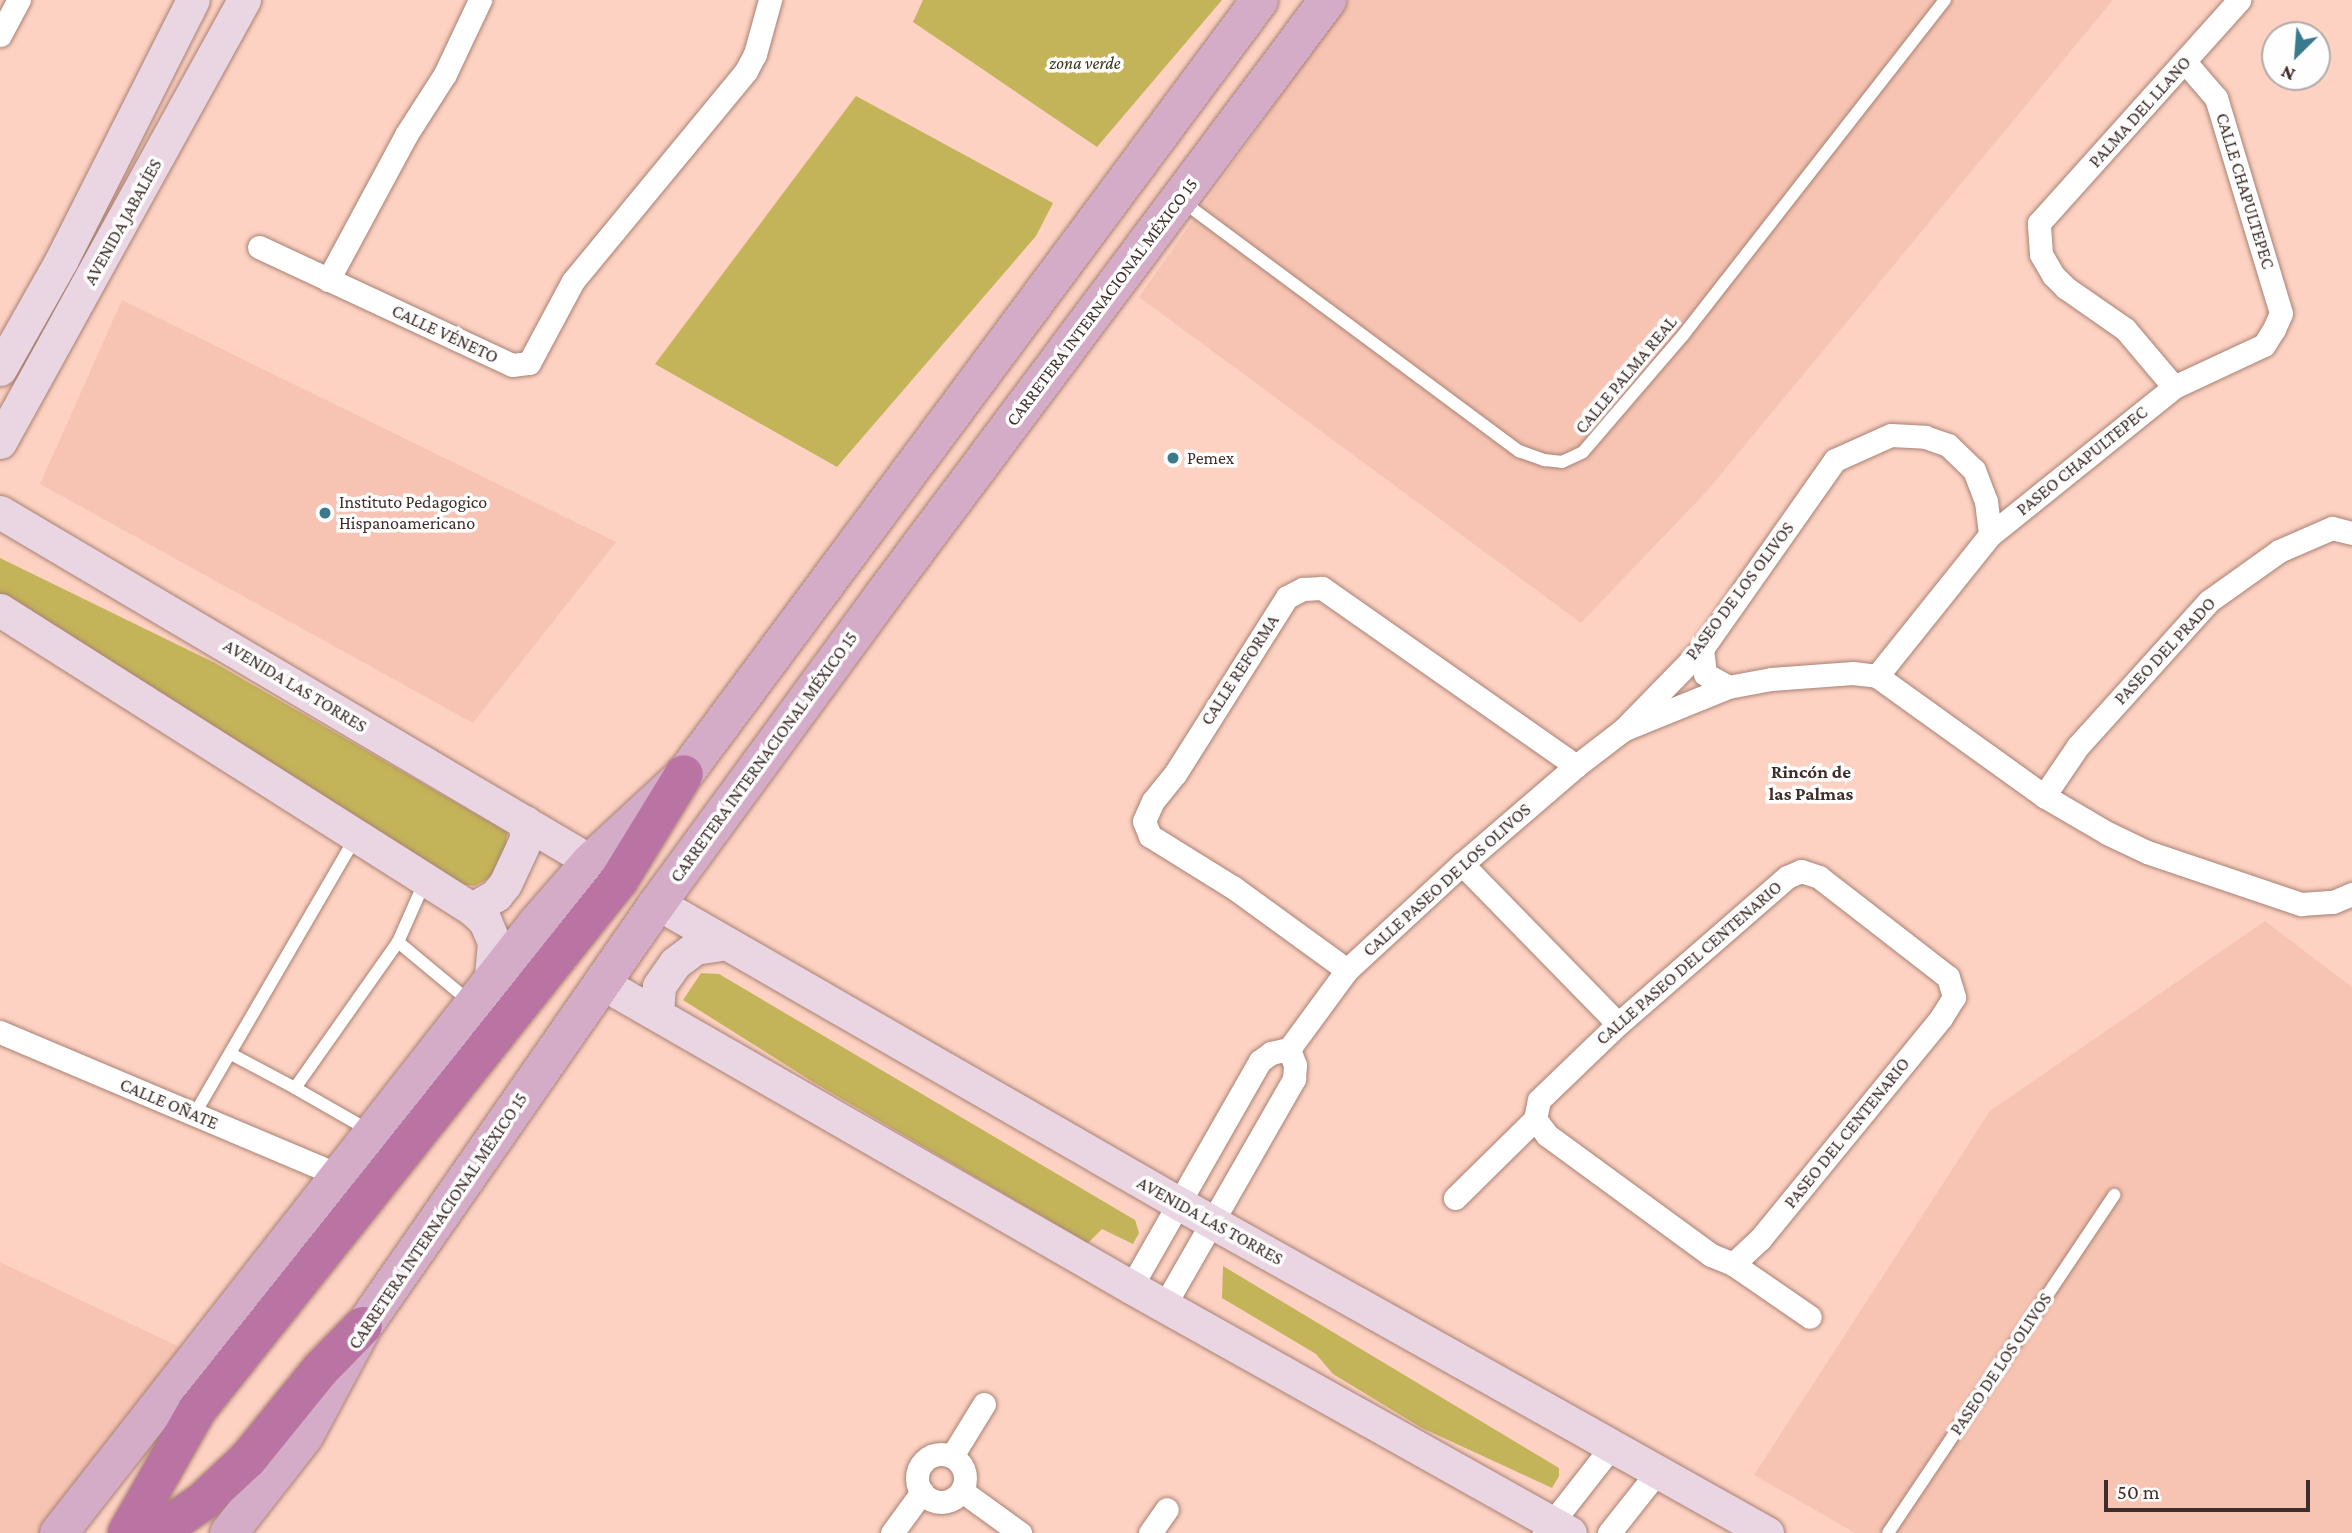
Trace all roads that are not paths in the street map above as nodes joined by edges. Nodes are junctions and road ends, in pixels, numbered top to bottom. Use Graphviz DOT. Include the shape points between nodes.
graph roads {
  1 [pos="19,0"];
  2 [pos="193,0"];
  3 [pos="244,0"];
  4 [pos="481,0"];
  5 [pos="770,0"];
  6 [pos="1259,0"];
  7 [pos="1326,0"];
  8 [pos="1945,0"];
  9 [pos="2239,0"];
  10 [pos="0,35"];
  11 [pos="2185,62"];
  12 [pos="1180,199"];
  13 [pos="259,247"];
  14 [pos="328,280"];
  15 [pos="2274,330"];
  16 [pos="0,369"];
  17 [pos="2174,387"];
  18 [pos="0,442"];
  19 [pos="0,512"];
  20 [pos="2352,533"];
  21 [pos="1990,535"];
  22 [pos="0,610"];
  23 [pos="1702,649"];
  24 [pos="1877,677"];
  25 [pos="1728,687"];
  26 [pos="1624,729"];
  27 [pos="1576,766"];
  28 [pos="684,774"];
  29 [pos="2044,796"];
  30 [pos="525,822"];
  31 [pos="355,837"];
  32 [pos="590,861"];
  33 [pos="1462,864"];
  34 [pos="425,880"];
  35 [pos="2352,894"];
  36 [pos="657,903"];
  37 [pos="472,909"];
  38 [pos="398,942"];
  39 [pos="726,943"];
  40 [pos="1347,970"];
  41 [pos="602,983"];
  42 [pos="481,991"];
  43 [pos="1954,997"];
  44 [pos="656,1014"];
  45 [pos="1618,1024"];
  46 [pos="0,1032"];
  47 [pos="1290,1049"];
  48 [pos="231,1054"];
  49 [pos="295,1088"];
  50 [pos="194,1115"];
  51 [pos="1535,1119"];
  52 [pos="372,1132"];
  53 [pos="338,1175"];
  54 [pos="2114,1195"];
  55 [pos="1455,1198"];
  56 [pos="1180,1204"];
  57 [pos="1213,1223"];
  58 [pos="1733,1264"];
  59 [pos="1131,1287"];
  60 [pos="1164,1306"];
  61 [pos="1810,1317"];
  62 [pos="363,1326"];
  63 [pos="984,1404"];
  64 [pos="1612,1446"];
  65 [pos="952,1456"];
  66 [pos="1658,1471"];
  67 [pos="962,1490"];
  68 [pos="922,1492"];
  69 [pos="1167,1509"];
  70 [pos="1555,1529"];
  71 [pos="58,1533"];
  72 [pos="127,1533"];
  73 [pos="157,1533"];
  74 [pos="228,1533"];
  75 [pos="892,1533"];
  76 [pos="1020,1533"];
  77 [pos="1150,1533"];
  78 [pos="1609,1533"];
  79 [pos="1767,1533"];
  80 [pos="1888,1533"];
  1 -- 10 [label="street"];
  2 -- 16 [label="street, AVENIDA JABALÍES" via="61,261"];
  3 -- 18 [label="street, AVENIDA JABALÍES"];
  4 -- 14 [label="street" via="445,74 406,135"];
  5 -- 14 [label="street, CALLE VÉNETO" via="746,71 573,281 529,363 512,365"];
  6 -- 28 [label="main road"];
  7 -- 12 [label="main road, CARRETERA INTERNACIONAL MÉXICO 15"];
  8 -- 12 [label="lane, CALLE PALMA REAL" via="1684,334 1583,452 1562,462 1519,451"];
  9 -- 11 [label="street, PALMA DEL LLANO"];
  11 -- 15 [label="street, CALLE CHAPULTEPEC" via="2216,98 2281,313"];
  11 -- 17 [label="street, PALMA DEL LLANO" via="2039,223 2041,254 2053,275 2124,329"];
  12 -- 36 [label="main road, CARRETERA INTERNACIONAL MÉXICO 15"];
  13 -- 14 [label="street"];
  15 -- 17 [label="street, PASEO CHAPULTEPEC" via="2264,345"];
  17 -- 21 [label="street, PASEO CHAPULTEPEC"];
  19 -- 30 [label="street, AVENIDA LAS TORRES"];
  20 -- 29 [label="street, PASEO DEL PRADO" via="2332,528 2279,551 2209,601 2078,746"];
  21 -- 23 [label="street, PASEO DE LOS OLIVOS" via="1986,501 1974,470 1948,445 1925,436 1891,435 1835,460"];
  21 -- 24 [label="street"];
  22 -- 31 [label="street"];
  23 -- 25 [label="street" via="1705,674"];
  23 -- 26 [label="street, PASEO DE LOS OLIVOS"];
  24 -- 25 [label="street" via="1853,673"];
  24 -- 29 [label="street"];
  25 -- 26 [label="street"];
  26 -- 27 [label="street, CALLE PASEO DE LOS OLIVOS"];
  27 -- 33 [label="street, CALLE PASEO DE LOS OLIVOS"];
  27 -- 40 [label="street, CALLE REFORMA" via="1322,588 1303,589 1287,597 1143,821 1150,836 1234,888"];
  28 -- 32 [label="main road"];
  28 -- 72 [label="highway" via="619,880 197,1410"];
  29 -- 35 [label="street" via="2147,852 2301,904 2333,902"];
  30 -- 32 [label="street, AVENIDA LAS TORRES"];
  30 -- 37 [label="street" via="526,839 505,884"];
  31 -- 34 [label="street"];
  31 -- 48 [label="lane"];
  32 -- 42 [label="main road"];
  33 -- 40 [label="street, CALLE PASEO DE LOS OLIVOS"];
  33 -- 45 [label="street"];
  34 -- 37 [label="street"];
  34 -- 38 [label="lane"];
  36 -- 39 [label="street, AVENIDA LAS TORRES"];
  36 -- 41 [label="main road, CARRETERA INTERNACIONAL MÉXICO 15"];
  37 -- 42 [label="street" via="485,920 494,942"];
  38 -- 42 [label="lane"];
  38 -- 49 [label="lane"];
  39 -- 44 [label="street" via="695,948 675,963 659,986"];
  39 -- 56 [label="street, AVENIDA LAS TORRES"];
  40 -- 47 [label="street, CALLE PASEO DE LOS OLIVOS"];
  41 -- 44 [label="street"];
  41 -- 62 [label="main road, CARRETERA INTERNACIONAL MÉXICO 15"];
  42 -- 52 [label="main road"];
  43 -- 45 [label="street, CALLE PASEO DEL CENTENARIO" via="1948,976 1819,877 1801,871 1787,877"];
  43 -- 58 [label="street, PASEO DEL CENTENARIO" via="1760,1239"];
  44 -- 59 [label="street"];
  45 -- 51 [label="street, CALLE PASEO DEL CENTENARIO" via="1539,1100"];
  46 -- 50 [label="street, CALLE OÑATE"];
  47 -- 56 [label="street" via="1260,1061"];
  47 -- 57 [label="street" via="1294,1079"];
  48 -- 49 [label="lane"];
  48 -- 50 [label="lane"];
  49 -- 52 [label="lane"];
  50 -- 53 [label="street, CALLE OÑATE"];
  51 -- 55 [label="street, CALLE PASEO DEL CENTENARIO"];
  51 -- 58 [label="street" via="1547,1135 1711,1255"];
  52 -- 53 [label="main road"];
  53 -- 71 [label="main road"];
  54 -- 80 [label="lane, PASEO DE LOS OLIVOS"];
  56 -- 57 [label="street, AVENIDA LAS TORRES"];
  56 -- 59 [label="street"];
  57 -- 60 [label="street"];
  57 -- 64 [label="street, AVENIDA LAS TORRES"];
  58 -- 61 [label="street"];
  59 -- 60 [label="street"];
  60 -- 70 [label="street"];
  62 -- 73 [label="highway" via="321,1369 248,1459 202,1502"];
  62 -- 74 [label="main road, CARRETERA INTERNACIONAL MÉXICO 15" via="304,1436"];
  63 -- 65 [label="street"];
  64 -- 66 [label="street, AVENIDA LAS TORRES"];
  64 -- 70 [label="street"];
  65 -- 67 [label="street" via="962,1465"];
  65 -- 68 [label="street" via="940,1453 927,1458 917,1480"];
  66 -- 78 [label="street"];
  66 -- 79 [label="street, AVENIDA LAS TORRES"];
  67 -- 68 [label="street" via="954,1499 942,1502"];
  67 -- 76 [label="street"];
  68 -- 75 [label="street"];
  69 -- 77 [label="street"];
}
